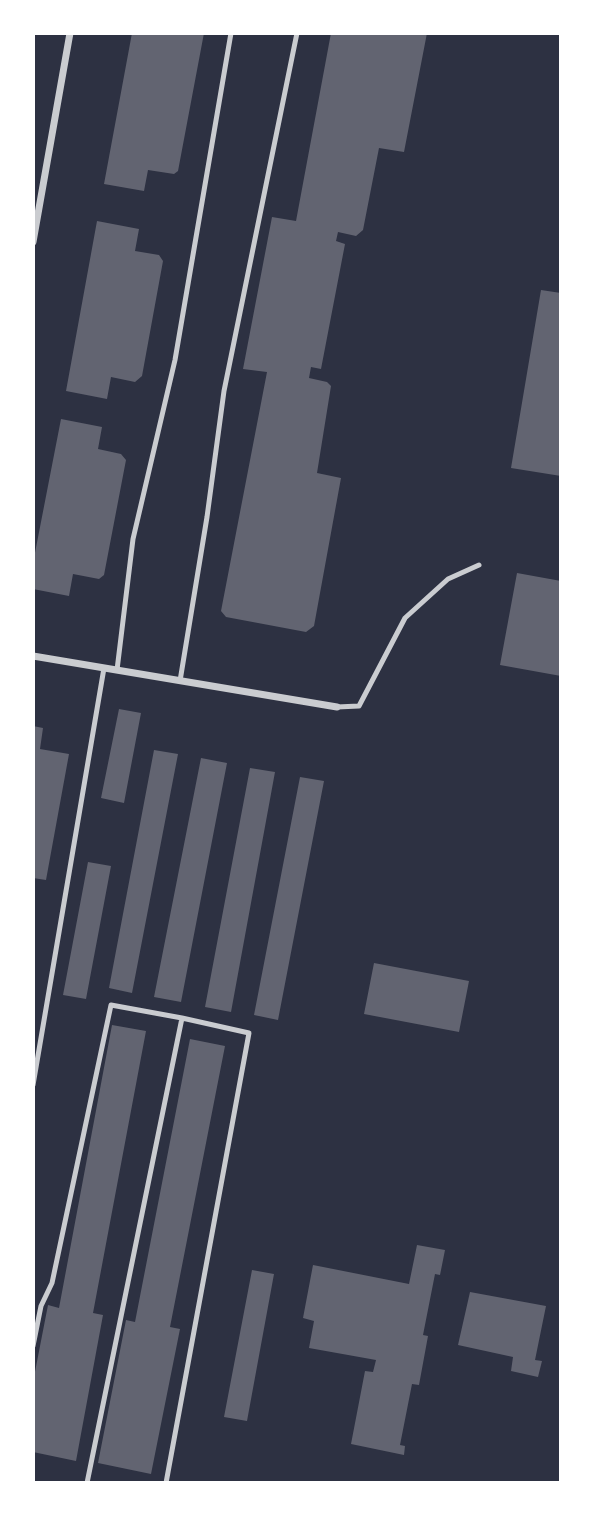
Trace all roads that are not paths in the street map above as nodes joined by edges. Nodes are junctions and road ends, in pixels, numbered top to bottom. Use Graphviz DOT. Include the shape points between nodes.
graph roads {
  1 [pos="70,33"];
  2 [pos="231,33"];
  3 [pos="297,33"];
  4 [pos="33,242"];
  5 [pos="479,565"];
  6 [pos="33,656"];
  7 [pos="104,668"];
  8 [pos="117,670"];
  9 [pos="180,681"];
  10 [pos="337,707"];
  11 [pos="182,1018"];
  12 [pos="33,1085"];
  13 [pos="33,1346"];
  14 [pos="87,1483"];
  15 [pos="166,1483"];
  1 -- 4 [label="street"];
  2 -- 8 [label="lane" via="175,360 133,539"];
  3 -- 9 [label="lane" via="224,391"];
  5 -- 10 [label="lane" via="448,579 405,618 359,706"];
  6 -- 7 [label="street"];
  7 -- 8 [label="street"];
  7 -- 12 [label="lane"];
  8 -- 9 [label="street"];
  9 -- 10 [label="street"];
  11 -- 13 [label="lane" via="111,1005 52,1283 41,1306"];
  11 -- 14 [label="lane"];
  11 -- 15 [label="lane" via="249,1033"];
}
